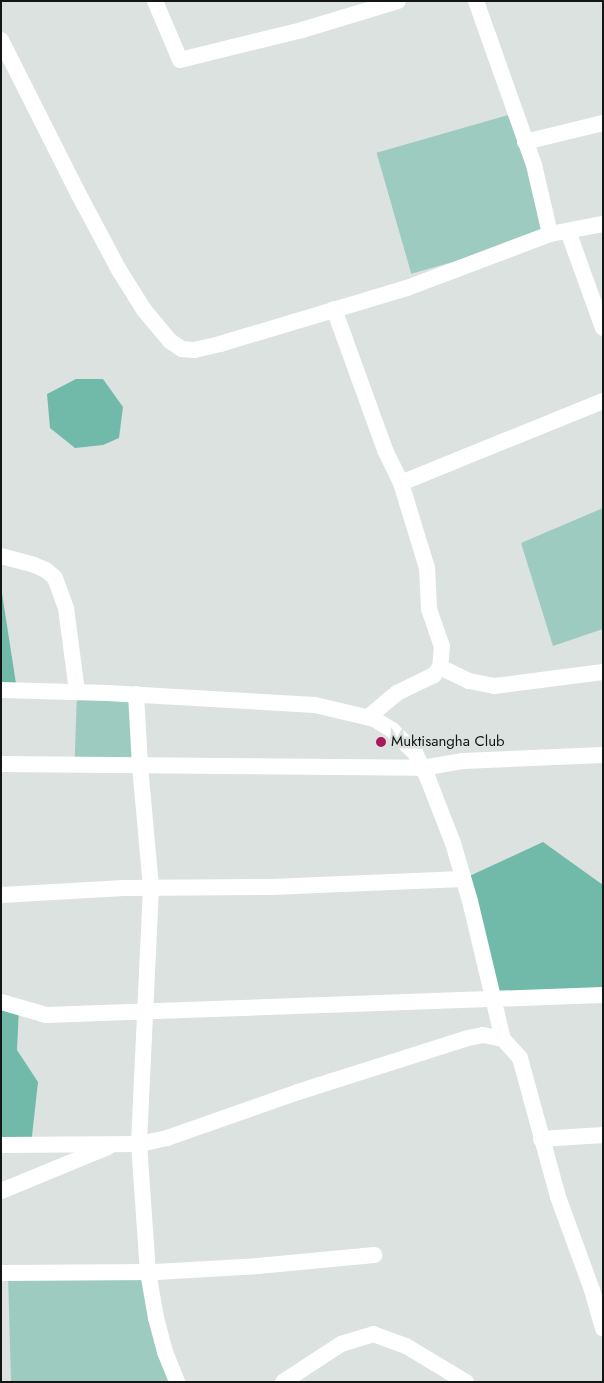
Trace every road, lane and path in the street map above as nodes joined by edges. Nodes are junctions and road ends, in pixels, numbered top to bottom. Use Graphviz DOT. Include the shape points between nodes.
graph roads {
  1 [pos="155,1"];
  2 [pos="398,1"];
  3 [pos="476,1"];
  4 [pos="1,40"];
  5 [pos="603,123"];
  6 [pos="525,142"];
  7 [pos="603,224"];
  8 [pos="568,231"];
  9 [pos="550,234"];
  10 [pos="334,309"];
  11 [pos="603,328"];
  12 [pos="603,401"];
  13 [pos="401,483"];
  14 [pos="1,556"];
  15 [pos="440,667"];
  16 [pos="603,672"];
  17 [pos="1,690"];
  18 [pos="77,692"];
  19 [pos="136,694"];
  20 [pos="368,717"];
  21 [pos="603,754"];
  22 [pos="1,764"];
  23 [pos="140,766"];
  24 [pos="422,768"];
  25 [pos="463,879"];
  26 [pos="151,888"];
  27 [pos="1,895"];
  28 [pos="603,995"];
  29 [pos="493,997"];
  30 [pos="1,1002"];
  31 [pos="145,1012"];
  32 [pos="503,1039"];
  33 [pos="603,1135"];
  34 [pos="541,1139"];
  35 [pos="115,1144"];
  36 [pos="139,1144"];
  37 [pos="1,1145"];
  38 [pos="1,1191"];
  39 [pos="374,1256"];
  40 [pos="148,1272"];
  41 [pos="1,1273"];
  42 [pos="603,1328"];
  43 [pos="177,1382"];
  44 [pos="283,1382"];
  45 [pos="466,1382"];
  1 -- 2 [label="street" via="180,60 302,30"];
  3 -- 6 [label="street"];
  4 -- 10 [label="street" via="119,270 144,310 170,341 194,350"];
  5 -- 6 [label="street"];
  6 -- 9 [label="street" via="534,165"];
  7 -- 8 [label="street"];
  8 -- 9 [label="street"];
  8 -- 11 [label="street"];
  9 -- 10 [label="street" via="407,288"];
  10 -- 13 [label="street" via="385,450"];
  12 -- 13 [label="street"];
  13 -- 15 [label="street" via="427,568 429,609 442,646"];
  14 -- 18 [label="street" via="34,565 55,578 66,608"];
  15 -- 16 [label="street" via="469,682 494,686"];
  15 -- 20 [label="street" via="434,675 397,693"];
  17 -- 18 [label="street"];
  18 -- 19 [label="street"];
  19 -- 20 [label="street" via="315,705"];
  19 -- 23 [label="street"];
  20 -- 24 [label="street" via="392,730 415,753"];
  21 -- 24 [label="street" via="463,761"];
  22 -- 23 [label="street"];
  23 -- 24 [label="street"];
  23 -- 26 [label="street"];
  24 -- 25 [label="street" via="453,843"];
  25 -- 26 [label="street"];
  25 -- 29 [label="street"];
  26 -- 27 [label="street"];
  26 -- 31 [label="street"];
  28 -- 29 [label="street"];
  29 -- 31 [label="street"];
  29 -- 32 [label="street"];
  30 -- 31 [label="street" via="46,1015"];
  31 -- 36 [label="street"];
  32 -- 34 [label="street" via="520,1058"];
  32 -- 36 [label="street" via="483,1035 468,1038 167,1138"];
  33 -- 34 [label="street"];
  34 -- 42 [label="street"];
  35 -- 36 [label="street"];
  35 -- 37 [label="street"];
  35 -- 38 [label="street"];
  36 -- 40 [label="street"];
  39 -- 40 [label="street"];
  40 -- 41 [label="street"];
  40 -- 43 [label="street" via="156,1318"];
  44 -- 45 [label="street" via="341,1344 373,1334 406,1346"];
}
